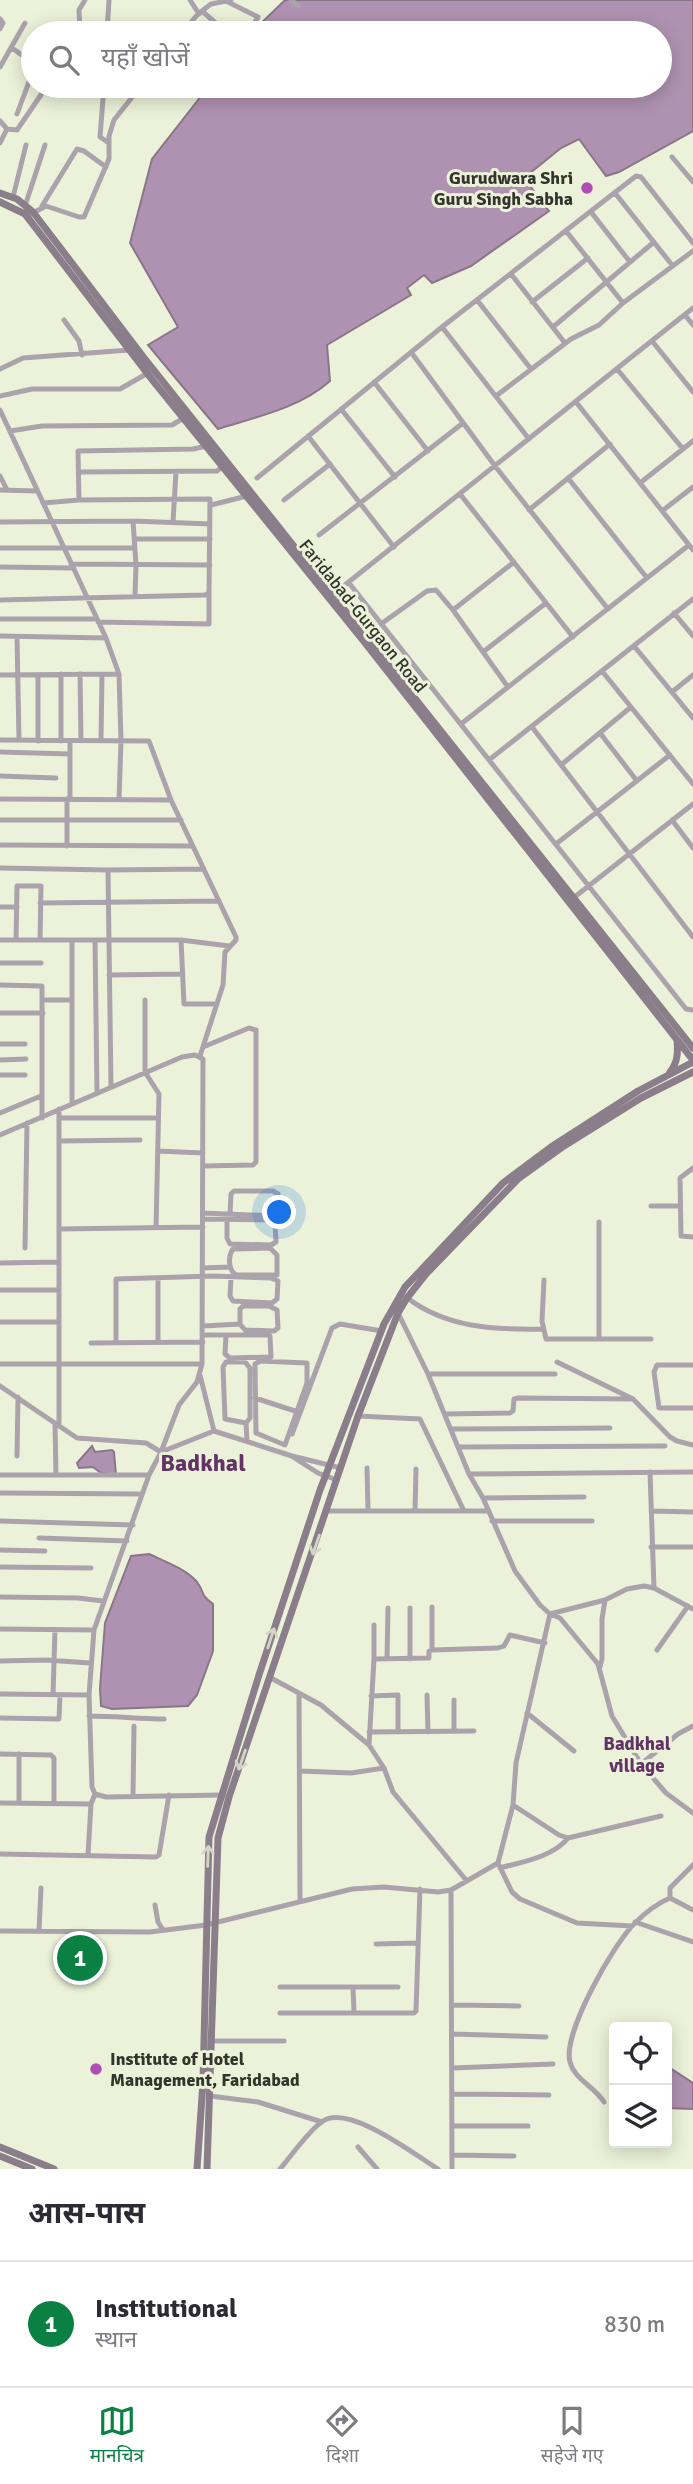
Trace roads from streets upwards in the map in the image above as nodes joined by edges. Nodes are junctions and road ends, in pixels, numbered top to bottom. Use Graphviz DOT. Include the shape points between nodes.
graph roads {
  1 [pos="85,0"];
  2 [pos="109,0"];
  3 [pos="190,0"];
  4 [pos="291,0"];
  5 [pos="230,1"];
  6 [pos="298,6"];
  7 [pos="200,12"];
  8 [pos="0,19"];
  9 [pos="79,21"];
  10 [pos="108,21"];
  11 [pos="192,21"];
  12 [pos="212,21"];
  13 [pos="256,21"];
  14 [pos="0,29"];
  15 [pos="21,31"];
  16 [pos="12,48"];
  17 [pos="21,54"];
  18 [pos="0,67"];
  19 [pos="23,98"];
  20 [pos="39,98"];
  21 [pos="103,98"];
  22 [pos="131,98"];
  23 [pos="17,114"];
  24 [pos="0,121"];
  25 [pos="7,129"];
  26 [pos="0,143"];
  27 [pos="109,143"];
  28 [pos="26,145"];
  29 [pos="46,145"];
  30 [pos="671,157"];
  31 [pos="106,167"];
  32 [pos="693,182"];
  33 [pos="0,193"];
  34 [pos="615,193"];
  35 [pos="13,197"];
  36 [pos="0,202"];
  37 [pos="25,206"];
  38 [pos="41,208"];
  39 [pos="591,212"];
  40 [pos="30,215"];
  41 [pos="566,231"];
  42 [pos="654,242"];
  43 [pos="693,243"];
  44 [pos="693,251"];
  45 [pos="588,258"];
  46 [pos="630,262"];
  47 [pos="672,265"];
  48 [pos="510,274"];
  49 [pos="607,282"];
  50 [pos="477,300"];
  51 [pos="533,302"];
  52 [pos="623,303"];
  53 [pos="693,308"];
  54 [pos="685,315"];
  55 [pos="64,320"];
  56 [pos="693,326"];
  57 [pos="442,327"];
  58 [pos="553,327"];
  59 [pos="653,341"];
  60 [pos="565,343"];
  61 [pos="129,350"];
  62 [pos="411,352"];
  63 [pos="82,355"];
  64 [pos="0,369"];
  65 [pos="531,369"];
  66 [pos="617,369"];
  67 [pos="148,373"];
  68 [pos="374,382"];
  69 [pos="693,392"];
  70 [pos="0,396"];
  71 [pos="496,396"];
  72 [pos="576,402"];
  73 [pos="341,409"];
  74 [pos="0,410"];
  75 [pos="184,418"];
  76 [pos="463,423"];
  77 [pos="10,431"];
  78 [pos="308,436"];
  79 [pos="529,439"];
  80 [pos="693,441"];
  81 [pos="610,444"];
  82 [pos="207,446"];
  83 [pos="683,449"];
  84 [pos="428,451"];
  85 [pos="330,464"];
  86 [pos="223,466"];
  87 [pos="495,466"];
  88 [pos="79,472"];
  89 [pos="176,472"];
  90 [pos="0,476"];
  91 [pos="395,477"];
  92 [pos="257,478"];
  93 [pos="568,478"];
  94 [pos="640,483"];
  95 [pos="693,487"];
  96 [pos="4,490"];
  97 [pos="245,490"];
  98 [pos="37,491"];
  99 [pos="460,494"];
  100 [pos="79,500"];
  101 [pos="174,500"];
  102 [pos="284,500"];
  103 [pos="43,503"];
  104 [pos="360,503"];
  105 [pos="211,505"];
  106 [pos="529,510"];
  107 [pos="662,511"];
  108 [pos="134,521"];
  109 [pos="0,522"];
  110 [pos="173,522"];
  111 [pos="52,523"];
  112 [pos="210,524"];
  113 [pos="319,535"];
  114 [pos="135,539"];
  115 [pos="210,539"];
  116 [pos="394,547"];
  117 [pos="0,548"];
  118 [pos="64,548"];
  119 [pos="135,548"];
  120 [pos="691,548"];
  121 [pos="514,562"];
  122 [pos="136,565"];
  123 [pos="210,565"];
  124 [pos="72,566"];
  125 [pos="0,567"];
  126 [pos="647,578"];
  127 [pos="349,583"];
  128 [pos="209,593"];
  129 [pos="135,596"];
  130 [pos="332,596"];
  131 [pos="693,598"];
  132 [pos="87,599"];
  133 [pos="0,600"];
  134 [pos="546,603"];
  135 [pos="608,609"];
  136 [pos="453,610"];
  137 [pos="674,613"];
  138 [pos="0,618"];
  139 [pos="97,620"];
  140 [pos="381,624"];
  141 [pos="0,636"];
  142 [pos="573,636"];
  143 [pos="693,636"];
  144 [pos="17,637"];
  145 [pos="106,638"];
  146 [pos="634,646"];
  147 [pos="483,652"];
  148 [pos="602,671"];
  149 [pos="61,674"];
  150 [pos="80,674"];
  151 [pos="102,674"];
  152 [pos="119,674"];
  153 [pos="0,675"];
  154 [pos="17,675"];
  155 [pos="38,675"];
  156 [pos="693,676"];
  157 [pos="508,687"];
  158 [pos="672,692"];
  159 [pos="631,707"];
  160 [pos="693,718"];
  161 [pos="461,724"];
  162 [pos="531,727"];
  163 [pos="600,733"];
  164 [pos="0,740"];
  165 [pos="19,740"];
  166 [pos="38,741"];
  167 [pos="61,741"];
  168 [pos="70,741"];
  169 [pos="81,741"];
  170 [pos="101,741"];
  171 [pos="121,741"];
  172 [pos="0,752"];
  173 [pos="70,754"];
  174 [pos="670,755"];
  175 [pos="489,760"];
  176 [pos="561,765"];
  177 [pos="0,776"];
  178 [pos="56,778"];
  179 [pos="637,781"];
  180 [pos="693,784"];
  181 [pos="0,799"];
  182 [pos="69,799"];
  183 [pos="119,799"];
  184 [pos="172,800"];
  185 [pos="693,804"];
  186 [pos="597,812"];
  187 [pos="0,820"];
  188 [pos="67,820"];
  189 [pos="181,820"];
  190 [pos="672,820"];
  191 [pos="556,844"];
  192 [pos="0,845"];
  193 [pos="67,846"];
  194 [pos="193,846"];
  195 [pos="693,848"];
  196 [pos="629,854"];
  197 [pos="0,868"];
  198 [pos="204,869"];
  199 [pos="108,870"];
  200 [pos="589,886"];
  201 [pos="571,900"];
  202 [pos="219,901"];
  203 [pos="108,902"];
  204 [pos="40,903"];
  205 [pos="0,906"];
  206 [pos="17,907"];
  207 [pos="693,937"];
  208 [pos="0,940"];
  209 [pos="16,940"];
  210 [pos="40,940"];
  211 [pos="72,940"];
  212 [pos="95,940"];
  213 [pos="108,940"];
  214 [pos="181,940"];
  215 [pos="229,946"];
  216 [pos="0,963"];
  217 [pos="41,964"];
  218 [pos="183,974"];
  219 [pos="109,975"];
  220 [pos="0,985"];
  221 [pos="43,1000"];
  222 [pos="72,1000"];
  223 [pos="145,1000"];
  224 [pos="217,1004"];
  225 [pos="693,1010"];
  226 [pos="0,1013"];
  227 [pos="43,1013"];
  228 [pos="678,1035"];
  229 [pos="693,1040"];
  230 [pos="0,1044"];
  231 [pos="25,1044"];
  232 [pos="203,1047"];
  233 [pos="693,1048"];
  234 [pos="200,1056"];
  235 [pos="26,1059"];
  236 [pos="0,1060"];
  237 [pos="693,1061"];
  238 [pos="145,1072"];
  239 [pos="693,1072"];
  240 [pos="0,1075"];
  241 [pos="25,1075"];
  242 [pos="667,1075"];
  243 [pos="111,1086"];
  244 [pos="97,1092"];
  245 [pos="41,1097"];
  246 [pos="72,1104"];
  247 [pos="59,1109"];
  248 [pos="0,1114"];
  249 [pos="42,1118"];
  250 [pos="59,1118"];
  251 [pos="158,1118"];
  252 [pos="27,1123"];
  253 [pos="0,1135"];
  254 [pos="141,1140"];
  255 [pos="59,1141"];
  256 [pos="158,1151"];
  257 [pos="203,1153"];
  258 [pos="203,1166"];
  259 [pos="693,1168"];
  260 [pos="651,1206"];
  261 [pos="679,1206"];
  262 [pos="203,1216"];
  263 [pos="228,1217"];
  264 [pos="599,1222"];
  265 [pos="203,1227"];
  266 [pos="59,1228"];
  267 [pos="156,1228"];
  268 [pos="693,1237"];
  269 [pos="25,1248"];
  270 [pos="59,1262"];
  271 [pos="0,1263"];
  272 [pos="230,1267"];
  273 [pos="202,1268"];
  274 [pos="202,1278"];
  275 [pos="230,1278"];
  276 [pos="158,1279"];
  277 [pos="544,1280"];
  278 [pos="0,1290"];
  279 [pos="59,1290"];
  280 [pos="404,1295"];
  281 [pos="398,1313"];
  282 [pos="0,1322"];
  283 [pos="59,1322"];
  284 [pos="240,1324"];
  285 [pos="203,1326"];
  286 [pos="543,1329"];
  287 [pos="382,1331"];
  288 [pos="226,1335"];
  289 [pos="203,1338"];
  290 [pos="599,1339"];
  291 [pos="651,1339"];
  292 [pos="116,1342"];
  293 [pos="158,1342"];
  294 [pos="91,1343"];
  295 [pos="557,1363"];
  296 [pos="0,1364"];
  297 [pos="59,1364"];
  298 [pos="202,1364"];
  299 [pos="693,1365"];
  300 [pos="428,1374"];
  301 [pos="555,1374"];
  302 [pos="200,1375"];
  303 [pos="0,1386"];
  304 [pos="18,1397"];
  305 [pos="255,1398"];
  306 [pos="633,1399"];
  307 [pos="693,1408"];
  308 [pos="299,1413"];
  309 [pos="446,1414"];
  310 [pos="358,1416"];
  311 [pos="246,1423"];
  312 [pos="57,1424"];
  313 [pos="610,1428"];
  314 [pos="452,1429"];
  315 [pos="214,1431"];
  316 [pos="247,1441"];
  317 [pos="693,1445"];
  318 [pos="665,1446"];
  319 [pos="460,1447"];
  320 [pos="161,1452"];
  321 [pos="285,1453"];
  322 [pos="17,1456"];
  323 [pos="292,1456"];
  324 [pos="330,1465"];
  325 [pos="341,1468"];
  326 [pos="367,1468"];
  327 [pos="416,1469"];
  328 [pos="650,1472"];
  329 [pos="693,1472"];
  330 [pos="469,1474"];
  331 [pos="0,1475"];
  332 [pos="55,1475"];
  333 [pos="149,1475"];
  334 [pos="326,1476"];
  335 [pos="337,1480"];
  336 [pos="0,1493"];
  337 [pos="141,1494"];
  338 [pos="584,1497"];
  339 [pos="483,1498"];
  340 [pos="327,1511"];
  341 [pos="368,1511"];
  342 [pos="415,1511"];
  343 [pos="464,1511"];
  344 [pos="489,1511"];
  345 [pos="651,1511"];
  346 [pos="693,1512"];
  347 [pos="0,1521"];
  348 [pos="492,1521"];
  349 [pos="592,1521"];
  350 [pos="133,1525"];
  351 [pos="39,1538"];
  352 [pos="127,1541"];
  353 [pos="651,1547"];
  354 [pos="693,1548"];
  355 [pos="0,1550"];
  356 [pos="45,1551"];
  357 [pos="0,1567"];
  358 [pos="91,1568"];
  359 [pos="654,1588"];
  360 [pos="0,1597"];
  361 [pos="606,1600"];
  362 [pos="103,1601"];
  363 [pos="432,1607"];
  364 [pos="691,1607"];
  365 [pos="388,1608"];
  366 [pos="410,1608"];
  367 [pos="550,1614"];
  368 [pos="374,1625"];
  369 [pos="0,1629"];
  370 [pos="55,1630"];
  371 [pos="94,1630"];
  372 [pos="545,1643"];
  373 [pos="432,1650"];
  374 [pos="657,1650"];
  375 [pos="374,1659"];
  376 [pos="410,1659"];
  377 [pos="54,1660"];
  378 [pos="387,1660"];
  379 [pos="0,1661"];
  380 [pos="90,1663"];
  381 [pos="600,1667"];
  382 [pos="271,1678"];
  383 [pos="0,1694"];
  384 [pos="299,1694"];
  385 [pos="52,1695"];
  386 [pos="60,1695"];
  387 [pos="89,1695"];
  388 [pos="428,1695"];
  389 [pos="371,1696"];
  390 [pos="454,1700"];
  391 [pos="527,1713"];
  392 [pos="89,1716"];
  393 [pos="0,1718"];
  394 [pos="164,1719"];
  395 [pos="134,1726"];
  396 [pos="693,1726"];
  397 [pos="454,1731"];
  398 [pos="474,1731"];
  399 [pos="369,1732"];
  400 [pos="398,1732"];
  401 [pos="428,1732"];
  402 [pos="369,1745"];
  403 [pos="573,1751"];
  404 [pos="0,1754"];
  405 [pos="19,1754"];
  406 [pos="641,1764"];
  407 [pos="384,1768"];
  408 [pos="299,1771"];
  409 [pos="95,1794"];
  410 [pos="169,1795"];
  411 [pos="226,1795"];
  412 [pos="134,1796"];
  413 [pos="0,1803"];
  414 [pos="19,1803"];
  415 [pos="54,1803"];
  416 [pos="90,1804"];
  417 [pos="513,1805"];
  418 [pos="693,1813"];
  419 [pos="661,1816"];
  420 [pos="568,1838"];
  421 [pos="0,1854"];
  422 [pos="88,1855"];
  423 [pos="499,1865"];
  424 [pos="693,1865"];
  425 [pos="466,1880"];
  426 [pos="41,1888"];
  427 [pos="421,1889"];
  428 [pos="451,1890"];
  429 [pos="670,1898"];
  430 [pos="300,1901"];
  431 [pos="155,1905"];
  432 [pos="693,1910"];
  433 [pos="210,1924"];
  434 [pos="634,1924"];
  435 [pos="163,1930"];
  436 [pos="0,1931"];
  437 [pos="39,1931"];
  438 [pos="693,1942"];
  439 [pos="418,1943"];
  440 [pos="376,1944"];
  441 [pos="280,1987"];
  442 [pos="353,1987"];
  443 [pos="398,1987"];
  444 [pos="453,2005"];
  445 [pos="519,2006"];
  446 [pos="354,2012"];
  447 [pos="280,2013"];
  448 [pos="452,2034"];
  449 [pos="546,2037"];
  450 [pos="211,2041"];
  451 [pos="284,2041"];
  452 [pos="553,2064"];
  453 [pos="453,2068"];
  454 [pos="453,2094"];
  455 [pos="549,2095"];
  456 [pos="210,2096"];
  457 [pos="604,2102"];
  458 [pos="200,2121"];
  459 [pos="209,2122"];
  460 [pos="322,2122"];
  461 [pos="454,2126"];
  462 [pos="528,2126"];
  463 [pos="0,2147"];
  464 [pos="358,2147"];
  465 [pos="453,2155"];
  466 [pos="0,2156"];
  467 [pos="514,2157"];
  468 [pos="32,2169"];
  469 [pos="54,2169"];
  470 [pos="197,2169"];
  471 [pos="207,2169"];
  472 [pos="280,2169"];
  473 [pos="377,2169"];
  474 [pos="438,2169"];
  475 [pos="452,2169"];
  1 -- 9 [label="street"];
  2 -- 10 [label="street"];
  3 -- 7 [label="street"];
  4 -- 6 [label="street"];
  5 -- 7 [label="street" via="214,3"];
  5 -- 13 [label="street" via="258,17"];
  7 -- 11 [label="street"];
  7 -- 12 [label="street"];
  8 -- 14 [label="street"];
  15 -- 16 [label="street"];
  16 -- 17 [label="street"];
  16 -- 18 [label="street"];
  19 -- 23 [label="street"];
  20 -- 25 [label="street" via="18,128"];
  21 -- 27 [label="street" via="100,137"];
  22 -- 27 [label="street" via="114,120"];
  24 -- 25 [label="street"];
  25 -- 26 [label="street"];
  27 -- 31 [label="street"];
  28 -- 35 [label="street"];
  29 -- 37 [label="street"];
  30 -- 32 [label="street"];
  31 -- 38 [label="street" via="84,216"];
  31 -- 38 [label="street" via="77,149"];
  33 -- 35 [label="street, Faridabad-Gurgaon Road"];
  34 -- 39 [label="street"];
  34 -- 42 [label="street"];
  34 -- 43 [label="street" via="639,176"];
  35 -- 37 [label="street, Faridabad-Gurgaon Road"];
  36 -- 40 [label="street, Faridabad-Gurgaon Road"];
  37 -- 40 [label="street, Faridabad-Gurgaon Road"];
  38 -- 40 [label="street"];
  39 -- 41 [label="street"];
  39 -- 46 [label="street"];
  40 -- 61 [label="street, Faridabad-Gurgaon Road"];
  40 -- 97 [label="street, Faridabad-Gurgaon Road"];
  41 -- 45 [label="street"];
  41 -- 48 [label="street"];
  42 -- 46 [label="street"];
  42 -- 47 [label="street"];
  44 -- 47 [label="street"];
  45 -- 49 [label="street"];
  45 -- 51 [label="street"];
  46 -- 49 [label="street"];
  47 -- 52 [label="street"];
  48 -- 50 [label="street"];
  48 -- 51 [label="street"];
  49 -- 52 [label="street"];
  49 -- 58 [label="street"];
  50 -- 57 [label="street"];
  50 -- 65 [label="street"];
  51 -- 58 [label="street"];
  52 -- 60 [label="street" via="599,325"];
  53 -- 54 [label="street"];
  54 -- 56 [label="street"];
  54 -- 59 [label="street"];
  55 -- 63 [label="street" via="79,341"];
  57 -- 62 [label="street"];
  57 -- 71 [label="street"];
  58 -- 60 [label="street"];
  59 -- 66 [label="street"];
  59 -- 69 [label="street"];
  60 -- 65 [label="street"];
  61 -- 63 [label="street"];
  61 -- 67 [label="street, Faridabad-Gurgaon Road"];
  62 -- 68 [label="street"];
  62 -- 76 [label="street"];
  63 -- 64 [label="street" via="23,358"];
  65 -- 71 [label="street"];
  66 -- 72 [label="street"];
  66 -- 83 [label="street"];
  67 -- 70 [label="street" via="120,389 32,389"];
  67 -- 75 [label="street, Faridabad-Gurgaon Road"];
  68 -- 73 [label="street"];
  68 -- 84 [label="street"];
  71 -- 79 [label="street"];
  72 -- 79 [label="street"];
  72 -- 81 [label="street"];
  73 -- 78 [label="street"];
  73 -- 91 [label="street"];
  74 -- 77 [label="street"];
  75 -- 77 [label="street" via="172,425 43,426"];
  75 -- 82 [label="street, Faridabad-Gurgaon Road"];
  76 -- 84 [label="street"];
  76 -- 87 [label="street"];
  77 -- 98 [label="street"];
  78 -- 85 [label="street"];
  78 -- 92 [label="street"];
  79 -- 87 [label="street"];
  80 -- 83 [label="street"];
  81 -- 93 [label="street"];
  81 -- 94 [label="street"];
  82 -- 86 [label="street, Faridabad-Gurgaon Road"];
  82 -- 88 [label="street" via="78,451"];
  83 -- 94 [label="street"];
  84 -- 91 [label="street"];
  85 -- 102 [label="street"];
  85 -- 104 [label="street"];
  86 -- 89 [label="street" via="217,471"];
  86 -- 97 [label="street, Faridabad-Gurgaon Road"];
  87 -- 99 [label="street"];
  87 -- 106 [label="street"];
  88 -- 89 [label="street"];
  88 -- 100 [label="street"];
  89 -- 101 [label="street"];
  90 -- 96 [label="street"];
  91 -- 104 [label="street"];
  93 -- 106 [label="street"];
  93 -- 126 [label="street"];
  94 -- 107 [label="street"];
  95 -- 107 [label="street"];
  96 -- 98 [label="street"];
  97 -- 105 [label="street"];
  97 -- 130 [label="street, Faridabad-Gurgaon Road"];
  98 -- 103 [label="street"];
  99 -- 116 [label="street"];
  99 -- 121 [label="street"];
  100 -- 101 [label="street"];
  100 -- 103 [label="street"];
  101 -- 105 [label="street" via="210,499"];
  101 -- 110 [label="street"];
  103 -- 111 [label="street"];
  104 -- 113 [label="street"];
  104 -- 116 [label="street"];
  105 -- 112 [label="street"];
  106 -- 135 [label="street"];
  107 -- 120 [label="street"];
  108 -- 110 [label="street"];
  108 -- 111 [label="street"];
  108 -- 114 [label="street"];
  109 -- 111 [label="street"];
  110 -- 112 [label="street"];
  111 -- 118 [label="street"];
  112 -- 115 [label="street"];
  114 -- 115 [label="street"];
  114 -- 119 [label="street"];
  115 -- 123 [label="street"];
  116 -- 127 [label="street"];
  117 -- 118 [label="street"];
  118 -- 119 [label="street"];
  118 -- 124 [label="street"];
  119 -- 122 [label="street"];
  120 -- 126 [label="street"];
  121 -- 134 [label="street"];
  121 -- 136 [label="street"];
  122 -- 123 [label="street"];
  122 -- 124 [label="street"];
  122 -- 129 [label="street"];
  123 -- 128 [label="street"];
  124 -- 125 [label="street"];
  124 -- 132 [label="street"];
  126 -- 135 [label="street"];
  127 -- 130 [label="street"];
  127 -- 140 [label="street"];
  128 -- 129 [label="street"];
  128 -- 139 [label="street" via="209,624"];
  129 -- 132 [label="street"];
  130 -- 201 [label="street, Faridabad-Gurgaon Road"];
  131 -- 137 [label="street"];
  132 -- 133 [label="street"];
  132 -- 139 [label="street"];
  134 -- 142 [label="street"];
  134 -- 147 [label="street"];
  135 -- 142 [label="street"];
  136 -- 140 [label="street" via="432,590"];
  136 -- 147 [label="street"];
  137 -- 143 [label="street"];
  137 -- 146 [label="street"];
  138 -- 139 [label="street"];
  139 -- 145 [label="street"];
  140 -- 161 [label="street"];
  141 -- 144 [label="street"];
  142 -- 157 [label="street"];
  144 -- 145 [label="street"];
  144 -- 154 [label="street"];
  145 -- 152 [label="street"];
  146 -- 148 [label="street"];
  146 -- 158 [label="street"];
  147 -- 157 [label="street"];
  148 -- 159 [label="street"];
  148 -- 162 [label="street"];
  149 -- 150 [label="street"];
  149 -- 155 [label="street"];
  149 -- 167 [label="street"];
  150 -- 151 [label="street"];
  150 -- 169 [label="street"];
  151 -- 152 [label="street"];
  151 -- 170 [label="street"];
  152 -- 171 [label="street"];
  153 -- 154 [label="street"];
  154 -- 155 [label="street"];
  154 -- 165 [label="street"];
  155 -- 166 [label="street"];
  156 -- 158 [label="street"];
  157 -- 161 [label="street"];
  158 -- 160 [label="street"];
  159 -- 163 [label="street"];
  159 -- 174 [label="street"];
  161 -- 175 [label="street"];
  162 -- 175 [label="street"];
  162 -- 176 [label="street"];
  163 -- 176 [label="street"];
  163 -- 179 [label="street"];
  164 -- 165 [label="street"];
  165 -- 166 [label="street"];
  166 -- 167 [label="street"];
  167 -- 168 [label="street"];
  168 -- 169 [label="street"];
  168 -- 173 [label="street"];
  169 -- 170 [label="street"];
  170 -- 171 [label="street"];
  171 -- 183 [label="street"];
  171 -- 184 [label="street" via="149,741"];
  172 -- 173 [label="street"];
  173 -- 182 [label="street"];
  174 -- 179 [label="street"];
  174 -- 180 [label="street"];
  175 -- 191 [label="street"];
  176 -- 186 [label="street"];
  177 -- 178 [label="street"];
  179 -- 186 [label="street"];
  181 -- 182 [label="street"];
  182 -- 183 [label="street"];
  182 -- 188 [label="street"];
  183 -- 184 [label="street"];
  184 -- 189 [label="street"];
  185 -- 190 [label="street"];
  186 -- 191 [label="street"];
  186 -- 196 [label="street"];
  187 -- 188 [label="street"];
  188 -- 189 [label="street"];
  188 -- 193 [label="street"];
  189 -- 194 [label="street"];
  190 -- 195 [label="street"];
  190 -- 196 [label="street"];
  191 -- 200 [label="street"];
  192 -- 193 [label="street"];
  193 -- 194 [label="street"];
  194 -- 198 [label="street"];
  196 -- 200 [label="street"];
  196 -- 207 [label="street"];
  197 -- 199 [label="street"];
  198 -- 199 [label="street"];
  198 -- 202 [label="street"];
  199 -- 203 [label="street"];
  200 -- 201 [label="street"];
  200 -- 225 [label="street" via="686,1009"];
  201 -- 228 [label="street, Faridabad-Gurgaon Road"];
  202 -- 203 [label="street"];
  202 -- 215 [label="street" via="236,937"];
  203 -- 204 [label="street"];
  203 -- 213 [label="street"];
  204 -- 206 [label="street" via="41,886 17,886"];
  204 -- 210 [label="street"];
  205 -- 206 [label="street"];
  206 -- 209 [label="street"];
  208 -- 209 [label="street"];
  209 -- 210 [label="street"];
  210 -- 211 [label="street"];
  211 -- 212 [label="street"];
  211 -- 222 [label="street"];
  212 -- 213 [label="street"];
  212 -- 244 [label="street"];
  213 -- 214 [label="street"];
  213 -- 219 [label="street"];
  214 -- 215 [label="street"];
  214 -- 218 [label="street"];
  215 -- 224 [label="street"];
  216 -- 217 [label="street"];
  218 -- 219 [label="street"];
  218 -- 224 [label="street" via="184,1004"];
  219 -- 243 [label="street"];
  220 -- 221 [label="street" via="42,986"];
  221 -- 222 [label="street"];
  221 -- 227 [label="street"];
  222 -- 246 [label="street"];
  223 -- 238 [label="street"];
  224 -- 232 [label="street"];
  226 -- 227 [label="street"];
  227 -- 245 [label="street"];
  228 -- 229 [label="street"];
  228 -- 233 [label="street, Faridabad-Gurgaon Road"];
  228 -- 237 [label="street, Faridabad-Gurgaon Road"];
  228 -- 242 [label="street" via="676,1064"];
  230 -- 231 [label="street"];
  232 -- 234 [label="street"];
  232 -- 258 [label="street" via="249,1028 256,1030 256,1162"];
  234 -- 238 [label="street" via="182,1057"];
  234 -- 257 [label="street" via="204,1062"];
  235 -- 236 [label="street"];
  237 -- 242 [label="street"];
  238 -- 243 [label="street"];
  238 -- 251 [label="street" via="159,1094"];
  239 -- 280 [label="street" via="641,1098 518,1179"];
  240 -- 241 [label="street"];
  242 -- 280 [label="street" via="551,1147 503,1183"];
  243 -- 244 [label="street"];
  244 -- 246 [label="street"];
  245 -- 248 [label="street"];
  245 -- 249 [label="street"];
  246 -- 247 [label="street"];
  247 -- 249 [label="street"];
  247 -- 250 [label="street"];
  249 -- 252 [label="street"];
  250 -- 251 [label="street"];
  250 -- 255 [label="street"];
  251 -- 256 [label="street"];
  252 -- 253 [label="street"];
  252 -- 269 [label="street"];
  254 -- 255 [label="street"];
  255 -- 266 [label="street"];
  256 -- 257 [label="street"];
  256 -- 267 [label="street"];
  257 -- 258 [label="street"];
  258 -- 262 [label="street"];
  259 -- 261 [label="street" via="680,1178"];
  260 -- 261 [label="street"];
  261 -- 268 [label="street" via="681,1236"];
  262 -- 263 [label="street"];
  262 -- 265 [label="street"];
  263 -- 263 [label="street" via="270,1220 275,1223 276,1242 230,1244 226,1238"];
  263 -- 263 [label="street" via="278,1216 278,1194 234,1191"];
  264 -- 290 [label="street"];
  265 -- 267 [label="street"];
  265 -- 273 [label="street"];
  266 -- 267 [label="street"];
  266 -- 270 [label="street"];
  270 -- 271 [label="street"];
  270 -- 279 [label="street"];
  272 -- 272 [label="street" via="233,1249 270,1248 277,1255 278,1273 274,1276 236,1275"];
  272 -- 273 [label="street"];
  273 -- 274 [label="street"];
  274 -- 275 [label="street"];
  274 -- 276 [label="street"];
  274 -- 285 [label="street"];
  275 -- 275 [label="street" via="276,1279 277,1299 272,1303 233,1301"];
  276 -- 292 [label="street" via="116,1279"];
  276 -- 293 [label="street"];
  277 -- 286 [label="street"];
  278 -- 279 [label="street"];
  279 -- 283 [label="street"];
  280 -- 281 [label="street"];
  280 -- 286 [label="street" via="464,1325"];
  280 -- 287 [label="street"];
  281 -- 300 [label="street"];
  281 -- 310 [label="street"];
  282 -- 283 [label="street"];
  283 -- 297 [label="street"];
  284 -- 284 [label="street" via="244,1330 276,1331 277,1310 243,1306"];
  284 -- 285 [label="street"];
  285 -- 289 [label="street"];
  286 -- 290 [label="street" via="549,1340"];
  287 -- 308 [label="street" via="340,1324 332,1328"];
  287 -- 324 [label="street"];
  288 -- 288 [label="street" via="270,1336 271,1357 230,1358 225,1354"];
  288 -- 289 [label="street"];
  289 -- 293 [label="street"];
  289 -- 298 [label="street"];
  290 -- 291 [label="street"];
  292 -- 293 [label="street"];
  292 -- 294 [label="street"];
  295 -- 306 [label="street"];
  296 -- 297 [label="street"];
  297 -- 298 [label="street"];
  297 -- 312 [label="street"];
  298 -- 302 [label="street"];
  299 -- 307 [label="street" via="657,1365 654,1372 659,1408"];
  300 -- 301 [label="street"];
  300 -- 309 [label="street"];
  302 -- 315 [label="street"];
  302 -- 320 [label="street" via="179,1405"];
  303 -- 304 [label="street"];
  304 -- 312 [label="street"];
  304 -- 322 [label="street"];
  305 -- 308 [label="street"];
  305 -- 308 [label="street" via="256,1433 282,1445"];
  305 -- 308 [label="street" via="257,1362 306,1362 307,1383"];
  306 -- 309 [label="street" via="518,1398 510,1413"];
  306 -- 317 [label="street" via="670,1437"];
  308 -- 321 [label="street"];
  309 -- 314 [label="street"];
  310 -- 325 [label="street"];
  310 -- 343 [label="street" via="420,1419"];
  311 -- 311 [label="street" via="250,1418 250,1368 245,1362 226,1362 225,1419"];
  311 -- 316 [label="street"];
  312 -- 320 [label="street" via="77,1438 146,1443"];
  312 -- 332 [label="street"];
  313 -- 314 [label="street"];
  314 -- 319 [label="street"];
  315 -- 316 [label="street"];
  315 -- 320 [label="street"];
  316 -- 321 [label="street"];
  318 -- 319 [label="street"];
  319 -- 330 [label="street"];
  320 -- 333 [label="street"];
  321 -- 323 [label="street"];
  323 -- 324 [label="street"];
  323 -- 334 [label="street"];
  324 -- 325 [label="street"];
  324 -- 334 [label="street"];
  325 -- 335 [label="street"];
  326 -- 341 [label="street"];
  327 -- 342 [label="street"];
  328 -- 329 [label="street"];
  328 -- 330 [label="street"];
  328 -- 345 [label="street"];
  330 -- 339 [label="street"];
  331 -- 332 [label="street"];
  332 -- 333 [label="street"];
  333 -- 337 [label="street"];
  334 -- 335 [label="street"];
  411 -- 334 [label="street, one-way" via="259,1675"];
  335 -- 340 [label="street"];
  336 -- 337 [label="street"];
  337 -- 350 [label="street"];
  338 -- 339 [label="street"];
  339 -- 344 [label="street"];
  340 -- 341 [label="street"];
  340 -- 382 [label="street, one-way"];
  341 -- 342 [label="street"];
  342 -- 343 [label="street"];
  343 -- 344 [label="street"];
  344 -- 348 [label="street"];
  345 -- 346 [label="street"];
  345 -- 353 [label="street"];
  347 -- 350 [label="street"];
  348 -- 349 [label="street"];
  348 -- 367 [label="street" via="515,1571"];
  350 -- 352 [label="street"];
  351 -- 352 [label="street"];
  352 -- 362 [label="street"];
  353 -- 354 [label="street"];
  353 -- 359 [label="street"];
  355 -- 356 [label="street"];
  357 -- 358 [label="street"];
  359 -- 361 [label="street" via="627,1589"];
  359 -- 364 [label="street"];
  360 -- 362 [label="street"];
  361 -- 367 [label="street"];
  361 -- 381 [label="street"];
  362 -- 371 [label="street"];
  363 -- 373 [label="street"];
  364 -- 374 [label="street"];
  365 -- 378 [label="street"];
  366 -- 376 [label="street"];
  367 -- 372 [label="street"];
  367 -- 381 [label="street" via="573,1631"];
  368 -- 375 [label="street"];
  369 -- 370 [label="street"];
  370 -- 371 [label="street"];
  370 -- 377 [label="street"];
  371 -- 380 [label="street"];
  372 -- 373 [label="street" via="509,1635 498,1648"];
  372 -- 391 [label="street"];
  373 -- 376 [label="street" via="429,1658"];
  375 -- 378 [label="street"];
  375 -- 389 [label="street"];
  376 -- 378 [label="street"];
  377 -- 379 [label="street"];
  377 -- 380 [label="street"];
  377 -- 385 [label="street"];
  380 -- 387 [label="street"];
  381 -- 406 [label="street" via="612,1716"];
  382 -- 384 [label="street"];
  382 -- 411 [label="street, one-way"];
  383 -- 385 [label="street"];
  384 -- 402 [label="street" via="321,1705"];
  384 -- 408 [label="street"];
  385 -- 386 [label="street"];
  386 -- 387 [label="street"];
  386 -- 393 [label="street" via="59,1719"];
  387 -- 392 [label="street"];
  388 -- 401 [label="street"];
  389 -- 399 [label="street"];
  389 -- 400 [label="street" via="398,1695"];
  390 -- 397 [label="street"];
  391 -- 403 [label="street"];
  391 -- 417 [label="street"];
  392 -- 394 [label="street"];
  392 -- 409 [label="street"];
  395 -- 412 [label="street"];
  396 -- 406 [label="street"];
  397 -- 398 [label="street"];
  397 -- 401 [label="street"];
  399 -- 400 [label="street"];
  399 -- 402 [label="street"];
  400 -- 401 [label="street"];
  402 -- 407 [label="street"];
  404 -- 405 [label="street"];
  405 -- 414 [label="street"];
  405 -- 415 [label="street" via="54,1758"];
  406 -- 418 [label="street" via="666,1793"];
  407 -- 408 [label="street" via="351,1773"];
  407 -- 425 [label="street" via="393,1791"];
  408 -- 430 [label="street"];
  409 -- 412 [label="street"];
  409 -- 416 [label="street"];
  410 -- 411 [label="street"];
  410 -- 412 [label="street"];
  410 -- 422 [label="street" via="158,1856"];
  411 -- 433 [label="street" via="209,1837"];
  413 -- 414 [label="street"];
  414 -- 415 [label="street"];
  415 -- 416 [label="street"];
  416 -- 422 [label="street"];
  417 -- 420 [label="street"];
  417 -- 423 [label="street"];
  419 -- 420 [label="street"];
  420 -- 423 [label="street" via="539,1857"];
  421 -- 422 [label="street"];
  423 -- 425 [label="street"];
  423 -- 434 [label="street" via="520,1899 577,1923"];
  424 -- 429 [label="street" via="670,1888"];
  425 -- 428 [label="street"];
  426 -- 437 [label="street"];
  427 -- 428 [label="street"];
  427 -- 430 [label="street" via="352,1889"];
  427 -- 439 [label="street"];
  428 -- 444 [label="street"];
  429 -- 432 [label="street"];
  429 -- 434 [label="street"];
  430 -- 433 [label="street"];
  431 -- 435 [label="street"];
  433 -- 435 [label="street"];
  433 -- 450 [label="street"];
  433 -- 458 [label="street"];
  434 -- 438 [label="street"];
  434 -- 457 [label="street" via="599,1976 569,2043 570,2064"];
  435 -- 437 [label="street"];
  436 -- 437 [label="street"];
  439 -- 440 [label="street"];
  439 -- 446 [label="street" via="416,2011"];
  441 -- 442 [label="street"];
  442 -- 443 [label="street"];
  442 -- 446 [label="street"];
  444 -- 445 [label="street"];
  444 -- 448 [label="street"];
  446 -- 447 [label="street"];
  448 -- 449 [label="street"];
  448 -- 453 [label="street"];
  450 -- 451 [label="street"];
  450 -- 456 [label="street"];
  452 -- 453 [label="street"];
  453 -- 454 [label="street"];
  454 -- 455 [label="street"];
  454 -- 461 [label="street"];
  456 -- 459 [label="street"];
  456 -- 460 [label="street" via="258,2102"];
  458 -- 459 [label="street"];
  458 -- 470 [label="street"];
  459 -- 471 [label="street"];
  460 -- 472 [label="street"];
  460 -- 474 [label="street" via="338,2116 362,2123"];
  461 -- 462 [label="street"];
  461 -- 465 [label="street"];
  463 -- 469 [label="street"];
  464 -- 473 [label="street"];
  465 -- 467 [label="street"];
  465 -- 475 [label="street"];
  466 -- 468 [label="street"];
}
